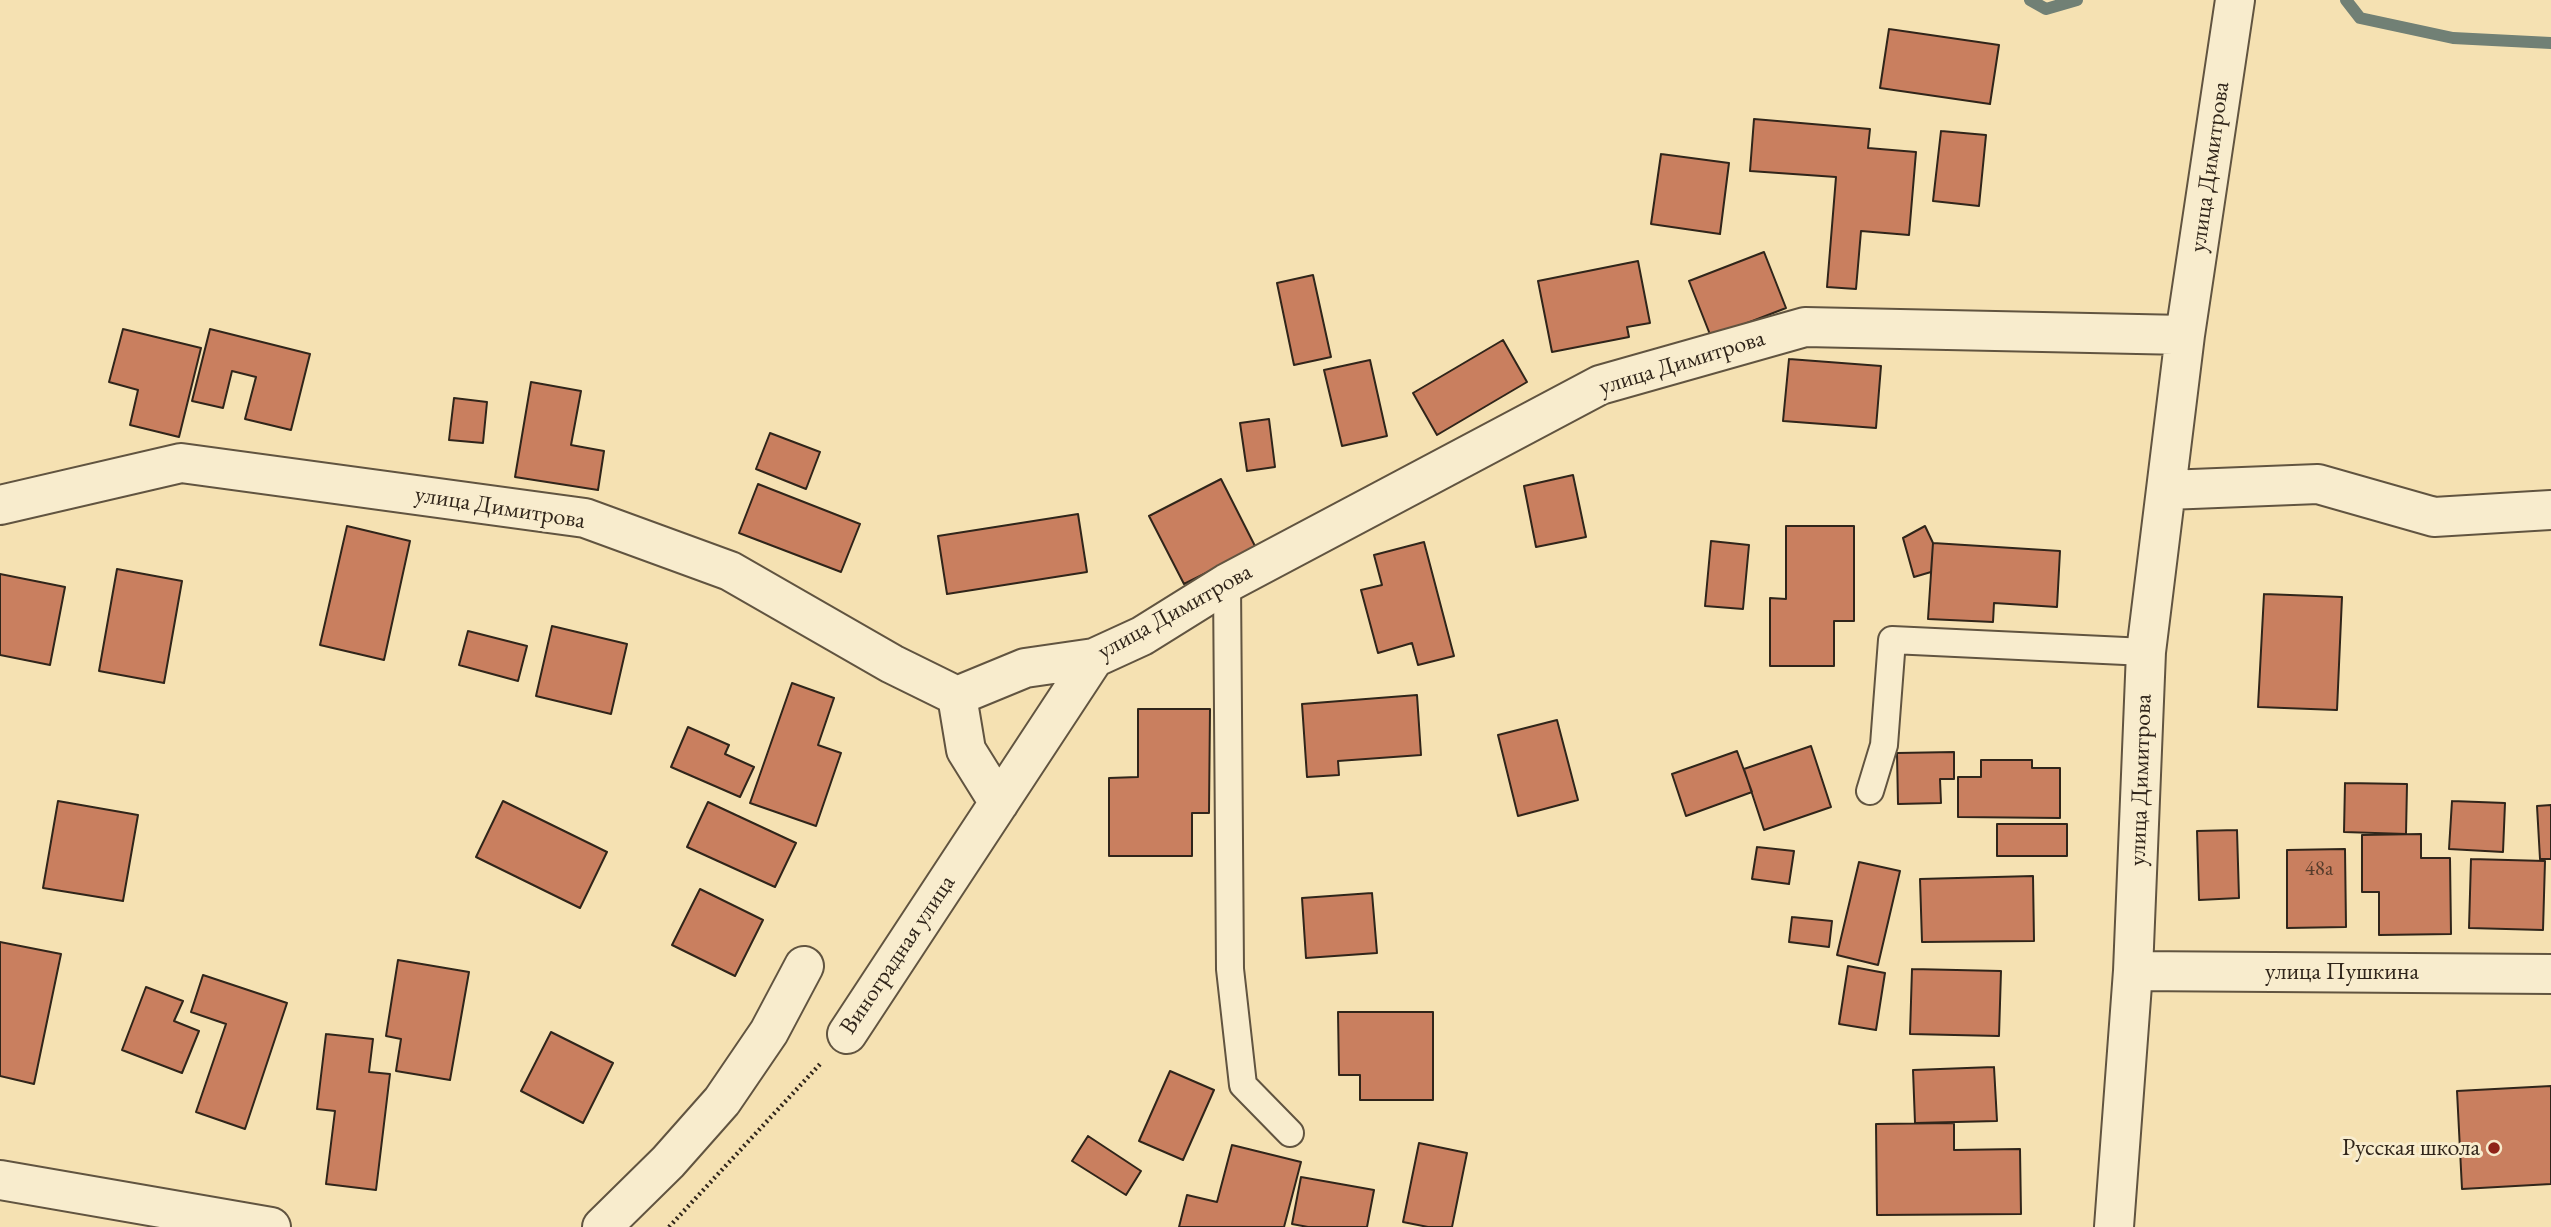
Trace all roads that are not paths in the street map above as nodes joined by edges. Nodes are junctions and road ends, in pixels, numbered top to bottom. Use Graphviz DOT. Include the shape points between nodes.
graph roads {
  1 [pos="2235,0"];
  2 [pos="2185,335"];
  3 [pos="2167,490"];
  4 [pos="0,505"];
  5 [pos="2551,510"];
  6 [pos="1227,583"];
  7 [pos="2146,652"];
  8 [pos="1094,658"];
  9 [pos="957,696"];
  10 [pos="1870,791"];
  11 [pos="999,803"];
  12 [pos="804,966"];
  13 [pos="2133,971"];
  14 [pos="2551,974"];
  15 [pos="847,1034"];
  16 [pos="1290,1133"];
  17 [pos="0,1180"];
  18 [pos="271,1227"];
  19 [pos="602,1227"];
  20 [pos="2113,1227"];
  1 -- 2 [label="street, улица Димитрова"];
  2 -- 3 [label="street, улица Димитрова"];
  2 -- 6 [label="street, улица Димитрова" via="1805,327 1600,385"];
  3 -- 5 [label="street" via="2318,484 2434,517"];
  3 -- 7 [label="street, улица Димитрова"];
  4 -- 9 [label="street, улица Димитрова" via="181,463 585,518 730,571"];
  6 -- 8 [label="street, улица Димитрова" via="1142,636"];
  6 -- 16 [label="lane" via="1230,969 1243,1085"];
  7 -- 10 [label="lane" via="1892,640 1884,745"];
  7 -- 13 [label="street, улица Димитрова"];
  8 -- 9 [label="street, улица Димитрова" via="1025,668"];
  8 -- 11 [label="street, Виноградная улица"];
  9 -- 11 [label="street" via="966,750"];
  11 -- 15 [label="street, Виноградная улица"];
  12 -- 19 [label="street" via="722,1101"];
  13 -- 14 [label="street, улица Пушкина"];
  13 -- 20 [label="street, улица Димитрова"];
  17 -- 18 [label="street"];
}
